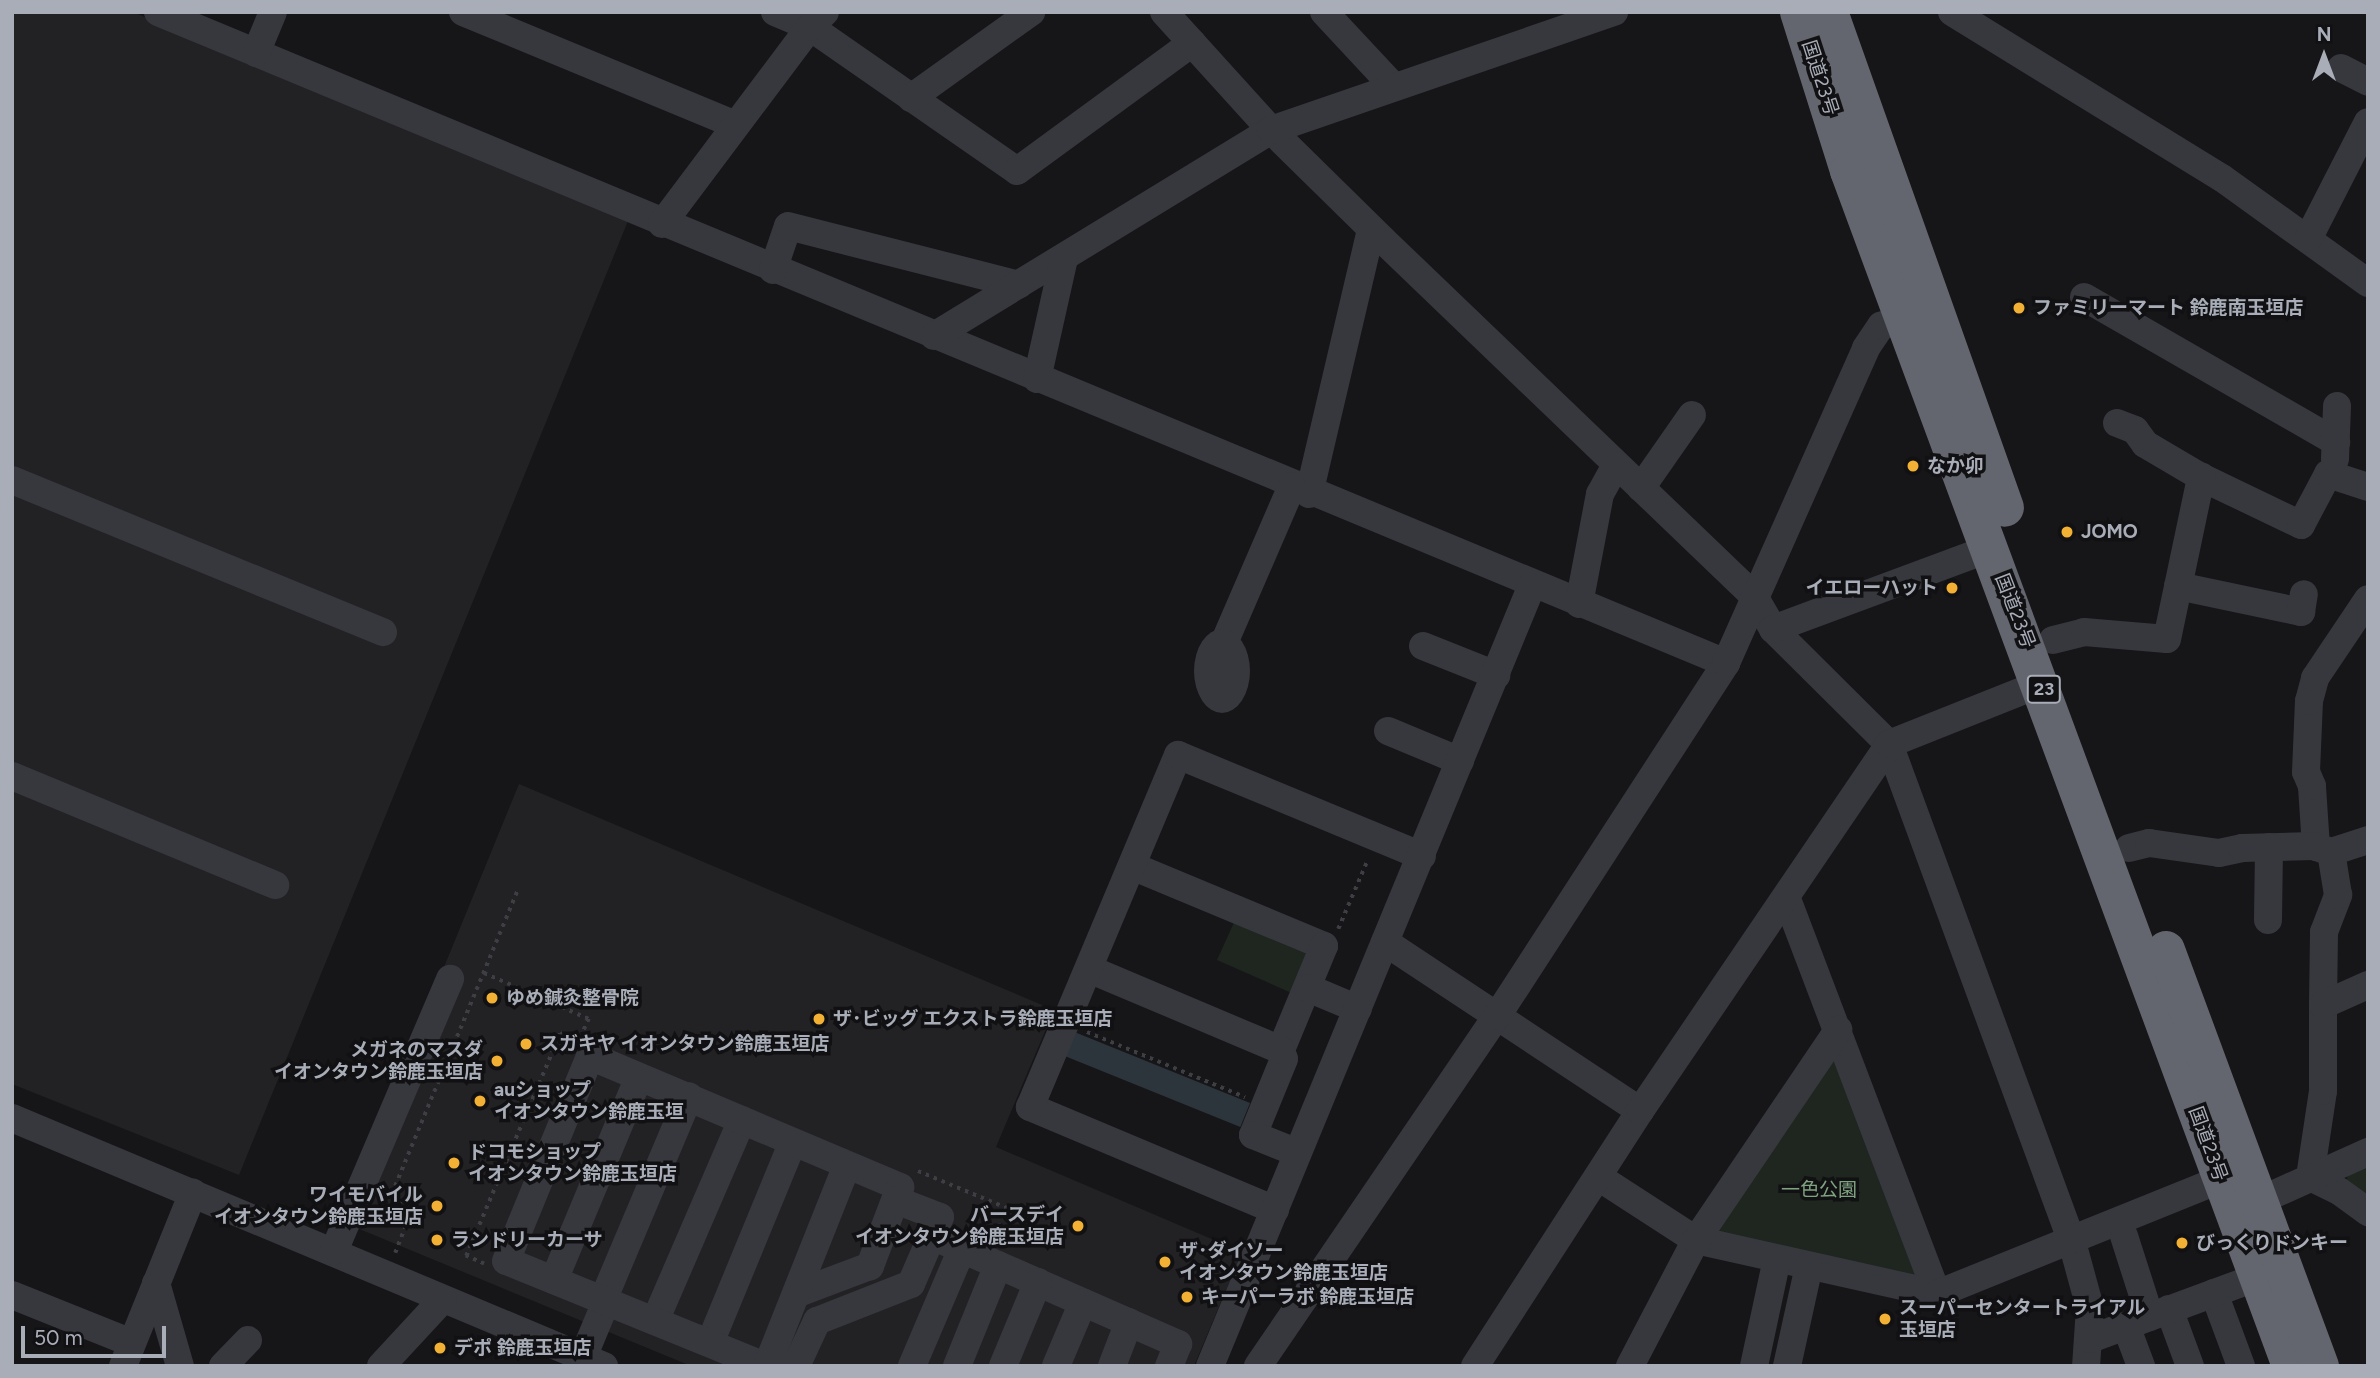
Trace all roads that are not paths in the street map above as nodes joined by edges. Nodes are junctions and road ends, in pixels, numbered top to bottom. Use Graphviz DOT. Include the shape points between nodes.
graph roads {
  1 [pos="158,12"];
  2 [pos="273,12"];
  3 [pos="463,12"];
  4 [pos="775,12"];
  5 [pos="1031,12"];
  6 [pos="1164,12"];
  7 [pos="1324,12"];
  8 [pos="1799,12"];
  9 [pos="1829,12"];
  10 [pos="1952,12"];
  11 [pos="1610,13"];
  12 [pos="817,20"];
  13 [pos="1192,43"];
  14 [pos="256,53"];
  15 [pos="2341,68"];
  16 [pos="2368,82"];
  17 [pos="1393,86"];
  18 [pos="911,98"];
  19 [pos="2368,122"];
  20 [pos="736,125"];
  21 [pos="1271,130"];
  22 [pos="662,224"];
  23 [pos="1371,229"];
  24 [pos="2308,239"];
  25 [pos="1064,258"];
  26 [pos="774,270"];
  27 [pos="2368,283"];
  28 [pos="1019,285"];
  29 [pos="2084,297"];
  30 [pos="1919,312"];
  31 [pos="934,336"];
  32 [pos="1037,379"];
  33 [pos="2337,405"];
  34 [pos="1692,415"];
  35 [pos="2117,423"];
  36 [pos="2336,442"];
  37 [pos="1616,465"];
  38 [pos="2334,476"];
  39 [pos="2201,477"];
  40 [pos="12,480"];
  41 [pos="2368,487"];
  42 [pos="1641,488"];
  43 [pos="1301,490"];
  44 [pos="1991,548"];
  45 [pos="1532,585"];
  46 [pos="2178,586"];
  47 [pos="2304,594"];
  48 [pos="1755,596"];
  49 [pos="2368,599"];
  50 [pos="1579,604"];
  51 [pos="1773,629"];
  52 [pos="383,632"];
  53 [pos="2053,640"];
  54 [pos="1224,643"];
  55 [pos="1423,646"];
  56 [pos="1726,663"];
  57 [pos="1496,675"];
  58 [pos="2042,683"];
  59 [pos="1388,732"];
  60 [pos="1889,744"];
  61 [pos="1460,761"];
  62 [pos="12,776"];
  63 [pos="2368,840"];
  64 [pos="2269,847"];
  65 [pos="2129,848"];
  66 [pos="2324,849"];
  67 [pos="1422,856"];
  68 [pos="1132,866"];
  69 [pos="275,885"];
  70 [pos="1787,899"];
  71 [pos="2268,920"];
  72 [pos="1385,942"];
  73 [pos="1088,969"];
  74 [pos="450,979"];
  75 [pos="2368,985"];
  76 [pos="1308,988"];
  77 [pos="2323,1006"];
  78 [pos="1358,1009"];
  79 [pos="1497,1016"];
  80 [pos="1838,1030"];
  81 [pos="1281,1050"];
  82 [pos="639,1077"];
  83 [pos="690,1096"];
  84 [pos="1640,1111"];
  85 [pos="742,1120"];
  86 [pos="13,1122"];
  87 [pos="793,1142"];
  88 [pos="2368,1152"];
  89 [pos="1298,1153"];
  90 [pos="847,1165"];
  91 [pos="2310,1177"];
  92 [pos="1600,1178"];
  93 [pos="2221,1179"];
  94 [pos="192,1193"];
  95 [pos="896,1200"];
  96 [pos="2259,1201"];
  97 [pos="1275,1210"];
  98 [pos="2368,1212"];
  99 [pos="932,1236"];
  100 [pos="2124,1236"];
  101 [pos="1696,1241"];
  102 [pos="2072,1242"];
  103 [pos="962,1249"];
  104 [pos="334,1251"];
  105 [pos="996,1253"];
  106 [pos="1777,1259"];
  107 [pos="1809,1266"];
  108 [pos="2258,1277"];
  109 [pos="554,1280"];
  110 [pos="1038,1282"];
  111 [pos="156,1283"];
  112 [pos="2214,1293"];
  113 [pos="796,1294"];
  114 [pos="1937,1294"];
  115 [pos="12,1295"];
  116 [pos="443,1299"];
  117 [pos="605,1301"];
  118 [pos="1083,1302"];
  119 [pos="2148,1317"];
  120 [pos="655,1321"];
  121 [pos="1129,1322"];
  122 [pos="248,1340"];
  123 [pos="710,1343"];
  124 [pos="2088,1352"];
  125 [pos="128,1354"];
  126 [pos="593,1361"];
  127 [pos="180,1366"];
  128 [pos="223,1366"];
  129 [pos="382,1366"];
  130 [pos="766,1366"];
  131 [pos="796,1366"];
  132 [pos="912,1366"];
  133 [pos="957,1366"];
  134 [pos="1003,1366"];
  135 [pos="1056,1366"];
  136 [pos="1112,1366"];
  137 [pos="1169,1366"];
  138 [pos="1210,1366"];
  139 [pos="1258,1366"];
  140 [pos="1475,1366"];
  141 [pos="1630,1366"];
  142 [pos="1754,1366"];
  143 [pos="1787,1366"];
  144 [pos="2141,1366"];
  145 [pos="2190,1366"];
  146 [pos="2241,1366"];
  147 [pos="2291,1366"];
  148 [pos="2320,1366"];
  1 -- 14 [label="street"];
  2 -- 14 [label="street"];
  3 -- 20 [label="street"];
  4 -- 12 [label="street"];
  5 -- 18 [label="street"];
  6 -- 13 [label="street"];
  7 -- 17 [label="street"];
  8 -- 30 [label="highway, 国道23号 / 23" via="1849,171"];
  9 -- 30 [label="highway, 国道23号 / 23"];
  10 -- 24 [label="street" via="2222,178"];
  11 -- 17 [label="street"];
  12 -- 18 [label="street"];
  12 -- 20 [label="street"];
  13 -- 18 [label="street" via="1017,171"];
  13 -- 21 [label="street"];
  14 -- 22 [label="street"];
  15 -- 16 [label="street"];
  17 -- 21 [label="street"];
  19 -- 24 [label="street"];
  20 -- 22 [label="street"];
  21 -- 23 [label="street"];
  21 -- 25 [label="street"];
  22 -- 26 [label="street"];
  23 -- 37 [label="street"];
  23 -- 43 [label="street"];
  24 -- 27 [label="street"];
  25 -- 28 [label="street"];
  25 -- 32 [label="street"];
  26 -- 28 [label="street" via="788,226"];
  26 -- 31 [label="street"];
  28 -- 31 [label="street"];
  29 -- 36 [label="street"];
  30 -- 44 [label="highway, 国道23号 / 23"];
  30 -- 48 [label="street" via="1881,326 1866,348"];
  30 -- 53 [label="highway, 国道23号 / 23"];
  31 -- 32 [label="street"];
  32 -- 43 [label="street"];
  33 -- 36 [label="street"];
  34 -- 42 [label="street"];
  35 -- 39 [label="street" via="2135,430 2145,444"];
  36 -- 38 [label="street"];
  37 -- 42 [label="street"];
  37 -- 50 [label="street" via="1600,494"];
  38 -- 39 [label="street" via="2328,474 2301,524"];
  38 -- 41 [label="street"];
  39 -- 46 [label="street"];
  40 -- 52 [label="street"];
  42 -- 48 [label="street"];
  43 -- 45 [label="street"];
  43 -- 54 [label="street"];
  44 -- 51 [label="street"];
  44 -- 58 [label="highway, 国道23号 / 23"];
  45 -- 50 [label="street"];
  45 -- 57 [label="street"];
  46 -- 47 [label="street" via="2301,612"];
  46 -- 53 [label="street" via="2167,639 2084,632"];
  48 -- 51 [label="street"];
  48 -- 56 [label="street"];
  49 -- 66 [label="street" via="2315,678 2307,717 2306,772"];
  50 -- 56 [label="street"];
  51 -- 60 [label="street"];
  53 -- 65 [label="highway, 国道23号 / 23"];
  55 -- 57 [label="street"];
  56 -- 79 [label="street"];
  57 -- 61 [label="street"];
  58 -- 60 [label="street"];
  58 -- 93 [label="highway, 国道23号 / 23"];
  59 -- 61 [label="street"];
  60 -- 70 [label="street"];
  60 -- 102 [label="street"];
  61 -- 67 [label="street"];
  62 -- 69 [label="street"];
  63 -- 66 [label="street"];
  64 -- 65 [label="street" via="2219,853 2149,843"];
  64 -- 66 [label="street"];
  64 -- 71 [label="street"];
  65 -- 96 [label="highway, 国道23号 / 23"];
  66 -- 77 [label="street" via="2338,895 2324,932"];
  67 -- 68 [label="street" via="1178,755"];
  67 -- 72 [label="street"];
  68 -- 73 [label="street"];
  68 -- 76 [label="street" via="1324,947"];
  70 -- 80 [label="street"];
  70 -- 84 [label="street"];
  72 -- 78 [label="street"];
  72 -- 79 [label="street"];
  73 -- 81 [label="street"];
  73 -- 97 [label="street" via="1030,1107"];
  74 -- 104 [label="street"];
  75 -- 77 [label="street"];
  76 -- 78 [label="street"];
  76 -- 81 [label="street"];
  77 -- 91 [label="street" via="2323,1091"];
  78 -- 89 [label="street"];
  79 -- 84 [label="street"];
  79 -- 139 [label="street"];
  80 -- 101 [label="street"];
  80 -- 114 [label="street"];
  81 -- 89 [label="street" via="1284,1059 1253,1135"];
  82 -- 83 [label="street"];
  82 -- 109 [label="street"];
  82 -- 109 [label="street" via="590,1056 506,1261"];
  83 -- 85 [label="street"];
  83 -- 117 [label="street"];
  84 -- 92 [label="street"];
  85 -- 87 [label="street"];
  85 -- 120 [label="street"];
  86 -- 94 [label="street"];
  87 -- 90 [label="street"];
  87 -- 123 [label="street"];
  88 -- 91 [label="street"];
  89 -- 97 [label="street"];
  90 -- 95 [label="street" via="900,1187"];
  90 -- 113 [label="street"];
  91 -- 96 [label="street"];
  91 -- 98 [label="street"];
  92 -- 101 [label="street"];
  92 -- 140 [label="street"];
  93 -- 102 [label="street"];
  93 -- 108 [label="highway, 国道23号 / 23"];
  94 -- 104 [label="street"];
  94 -- 111 [label="street"];
  95 -- 99 [label="street" via="940,1217"];
  95 -- 113 [label="street" via="870,1266"];
  96 -- 148 [label="highway, 国道23号 / 23"];
  97 -- 138 [label="street"];
  99 -- 103 [label="street"];
  99 -- 131 [label="street" via="911,1284 817,1321"];
  100 -- 119 [label="street"];
  101 -- 106 [label="street"];
  101 -- 141 [label="street"];
  102 -- 114 [label="street"];
  102 -- 124 [label="street" via="2087,1288"];
  103 -- 105 [label="street"];
  103 -- 132 [label="street"];
  104 -- 116 [label="street"];
  105 -- 110 [label="street"];
  105 -- 133 [label="street"];
  106 -- 107 [label="street"];
  106 -- 142 [label="street"];
  107 -- 114 [label="street"];
  107 -- 143 [label="street"];
  108 -- 112 [label="street"];
  108 -- 147 [label="highway, 国道23号 / 23"];
  109 -- 117 [label="street"];
  110 -- 118 [label="street"];
  110 -- 134 [label="street"];
  111 -- 125 [label="street"];
  111 -- 127 [label="street"];
  112 -- 119 [label="street"];
  112 -- 146 [label="street"];
  113 -- 130 [label="street"];
  115 -- 125 [label="street"];
  116 -- 126 [label="street"];
  116 -- 129 [label="street"];
  117 -- 120 [label="street"];
  117 -- 126 [label="street"];
  118 -- 121 [label="street"];
  118 -- 135 [label="street"];
  119 -- 124 [label="street"];
  119 -- 144 [label="street"];
  119 -- 145 [label="street"];
  120 -- 123 [label="street"];
  121 -- 136 [label="street"];
  121 -- 137 [label="street" via="1178,1344"];
  122 -- 128 [label="street"];
  123 -- 130 [label="street"];
}
